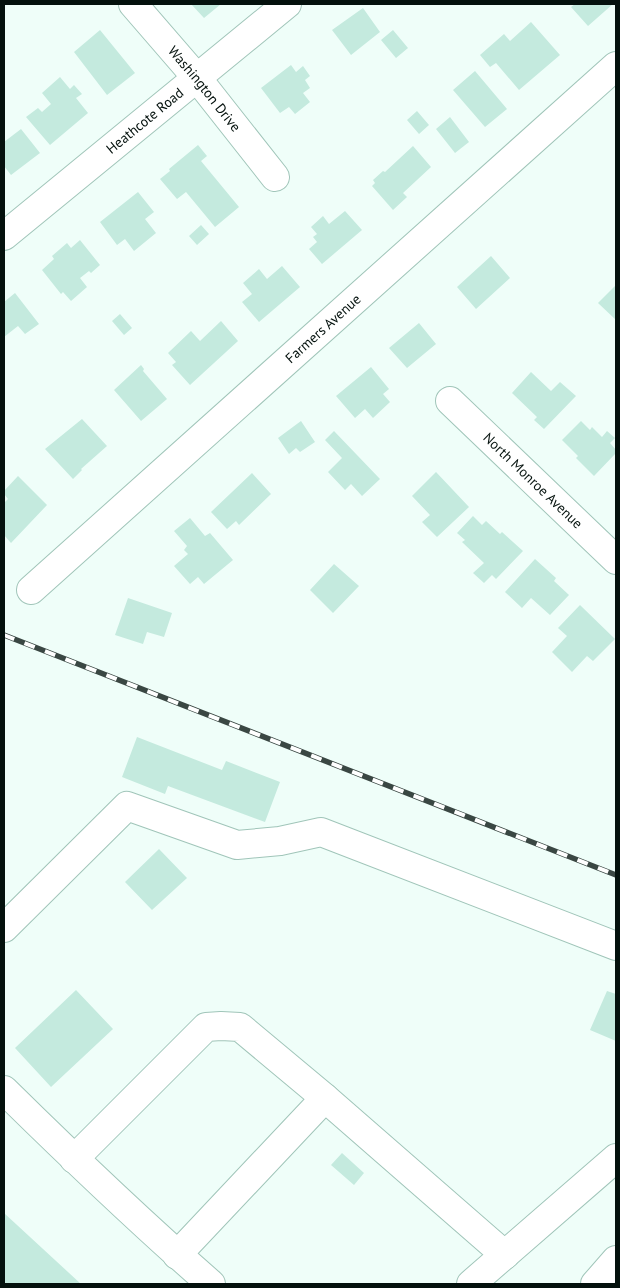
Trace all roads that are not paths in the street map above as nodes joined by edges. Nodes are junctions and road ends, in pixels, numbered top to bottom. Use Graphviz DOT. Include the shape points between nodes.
graph roads {
  1 [pos="133,4"];
  2 [pos="287,4"];
  3 [pos="616,66"];
  4 [pos="197,78"];
  5 [pos="275,177"];
  6 [pos="4,236"];
  7 [pos="450,401"];
  8 [pos="616,560"];
  9 [pos="31,590"];
  10 [pos="4,928"];
  11 [pos="616,946"];
  12 [pos="4,1090"];
  13 [pos="325,1098"];
  14 [pos="616,1158"];
  15 [pos="74,1159"];
  16 [pos="505,1255"];
  17 [pos="177,1256"];
  18 [pos="616,1260"];
  19 [pos="211,1284"];
  20 [pos="471,1284"];
  21 [pos="595,1284"];
  1 -- 4 [label="street, Washington Drive"];
  2 -- 4 [label="street, Heathcote Road"];
  3 -- 9 [label="street, Farmers Avenue"];
  4 -- 5 [label="street, Washington Drive"];
  4 -- 6 [label="street, Heathcote Road"];
  7 -- 8 [label="street, North Monroe Avenue"];
  10 -- 11 [label="street" via="127,806 236,845 280,841 321,832"];
  12 -- 15 [label="street"];
  13 -- 15 [label="street" via="240,1026 206,1027"];
  13 -- 16 [label="street"];
  13 -- 17 [label="street"];
  14 -- 16 [label="street"];
  15 -- 17 [label="street"];
  16 -- 20 [label="street"];
  17 -- 19 [label="street"];
  18 -- 21 [label="street"];
}
